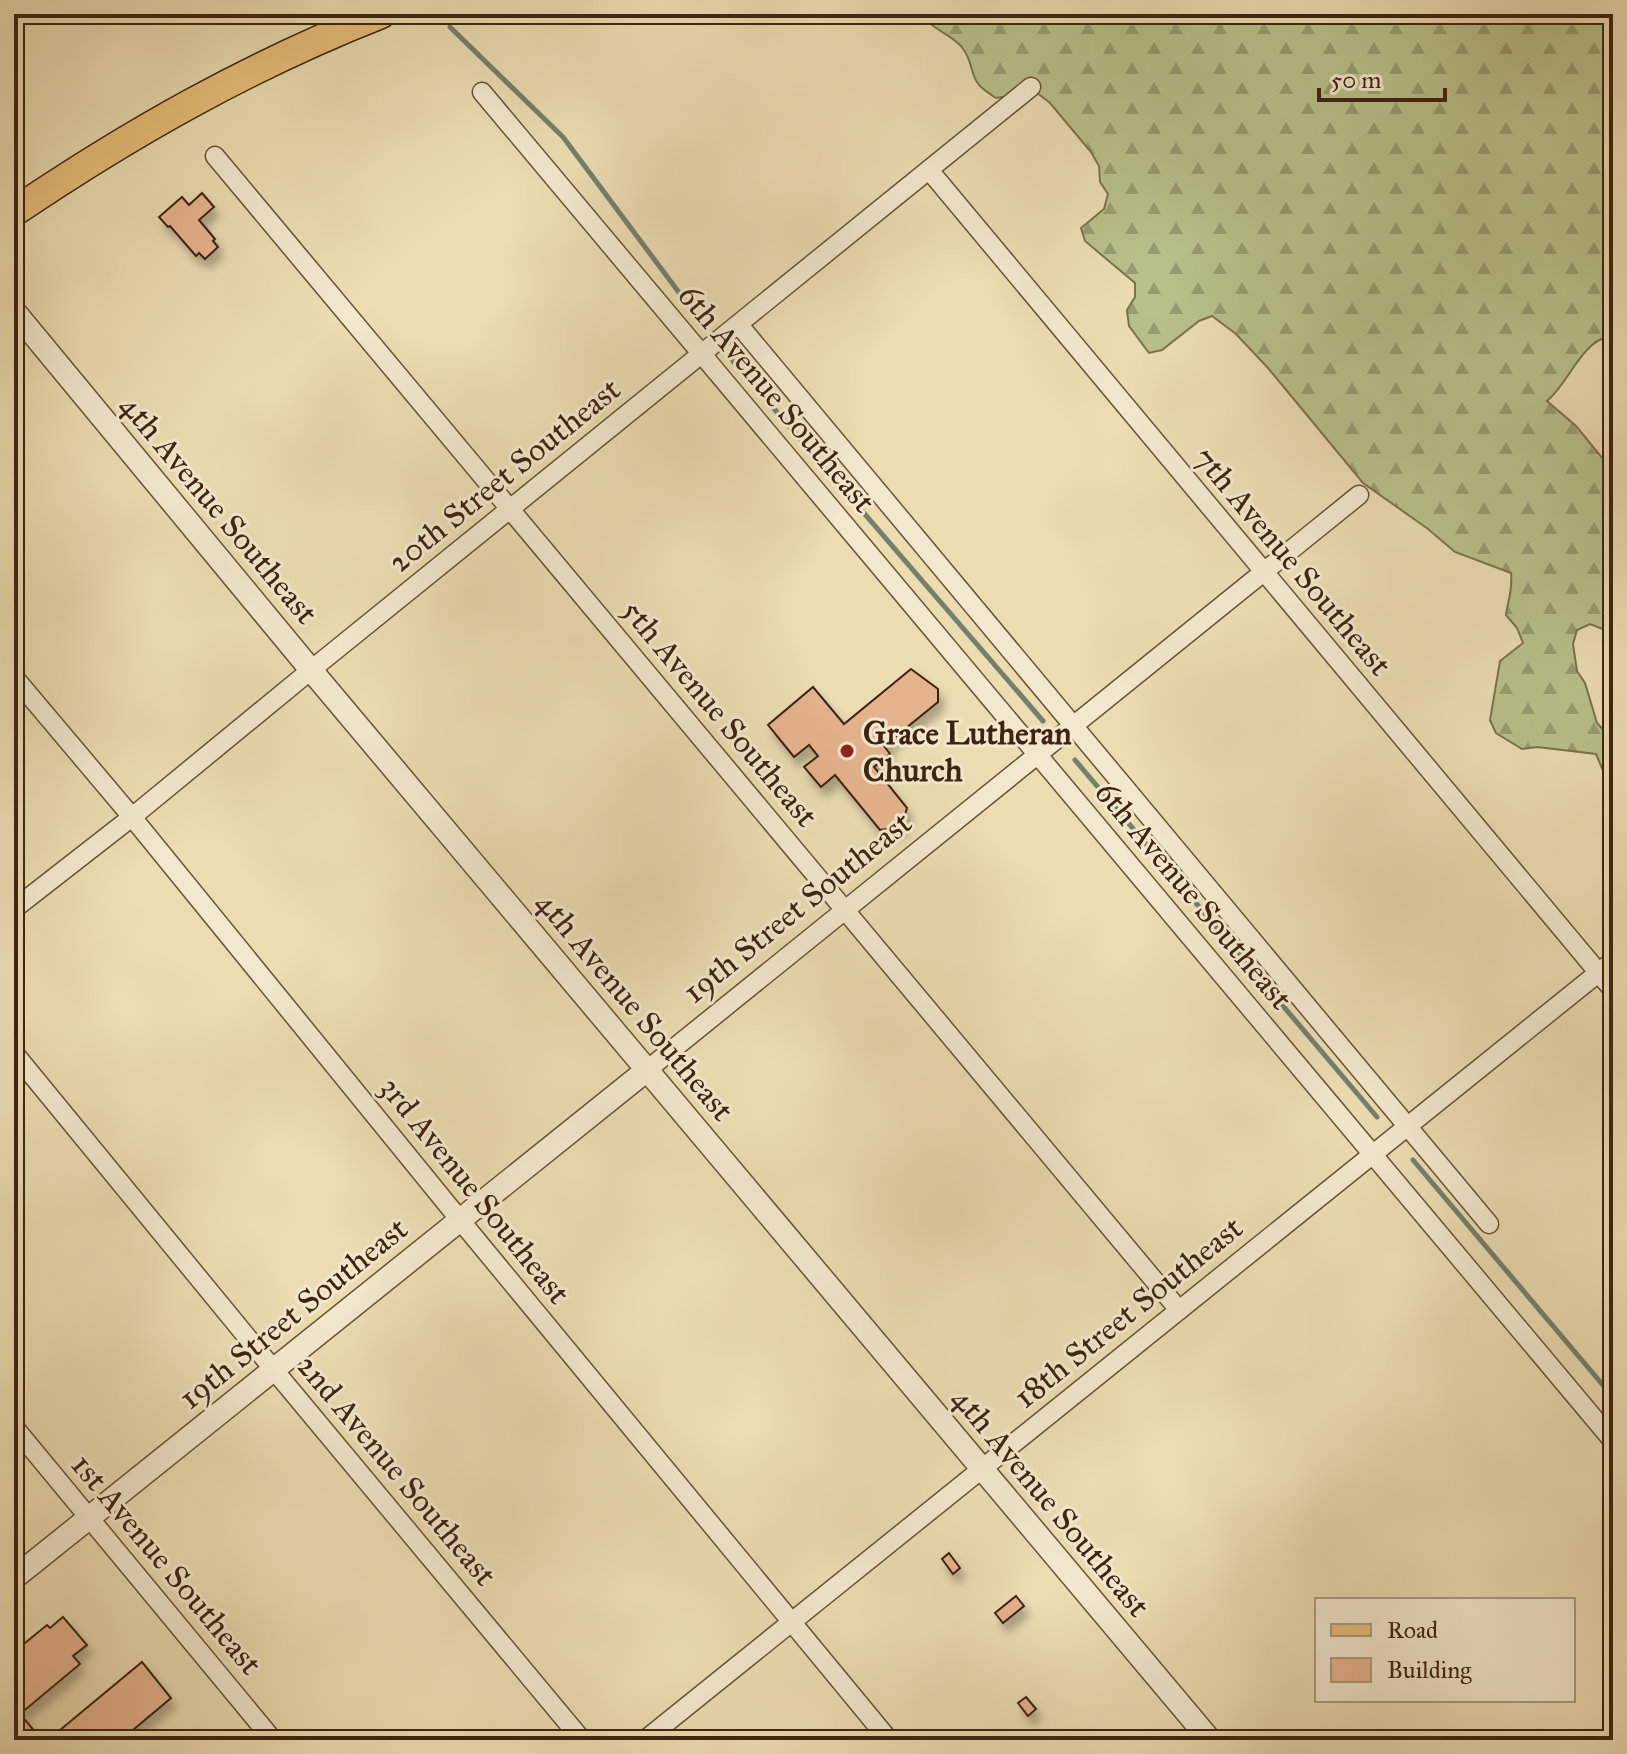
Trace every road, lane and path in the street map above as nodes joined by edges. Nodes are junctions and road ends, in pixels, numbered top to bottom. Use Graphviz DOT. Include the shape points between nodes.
graph roads {
  1 [pos="381,14"];
  2 [pos="1031,87"];
  3 [pos="482,92"];
  4 [pos="215,156"];
  5 [pos="929,170"];
  6 [pos="14,212"];
  7 [pos="14,311"];
  8 [pos="739,325"];
  9 [pos="701,355"];
  10 [pos="1359,495"];
  11 [pos="510,509"];
  12 [pos="1263,572"];
  13 [pos="311,670"];
  14 [pos="14,677"];
  15 [pos="1074,725"];
  16 [pos="1036,755"];
  17 [pos="132,817"];
  18 [pos="14,909"];
  19 [pos="845,909"];
  20 [pos="1606,967"];
  21 [pos="1613,990"];
  22 [pos="14,1053"];
  23 [pos="647,1070"];
  24 [pos="1408,1127"];
  25 [pos="1374,1155"];
  26 [pos="460,1220"];
  27 [pos="1489,1224"];
  28 [pos="1179,1310"];
  29 [pos="274,1370"];
  30 [pos="14,1427"];
  31 [pos="1613,1441"];
  32 [pos="981,1468"];
  33 [pos="89,1517"];
  34 [pos="14,1578"];
  35 [pos="791,1622"];
  36 [pos="273,1740"];
  37 [pos="582,1740"];
  38 [pos="645,1740"];
  39 [pos="889,1740"];
  40 [pos="1210,1740"];
  1 -- 6 [label="main road" via="196,99"];
  2 -- 5 [label="street, 20th Street Southeast"];
  3 -- 9 [label="street, 6th Avenue Southeast"];
  4 -- 11 [label="street, 5th Avenue Southeast"];
  5 -- 8 [label="street, 20th Street Southeast"];
  5 -- 12 [label="street, 7th Avenue Southeast"];
  7 -- 13 [label="street, 4th Avenue Southeast"];
  8 -- 9 [label="street, 20th Street Southeast"];
  8 -- 15 [label="street, 6th Avenue Southeast"];
  9 -- 11 [label="street, 20th Street Southeast"];
  9 -- 16 [label="street, 6th Avenue Southeast"];
  10 -- 12 [label="street, 19th Street Southeast"];
  11 -- 13 [label="street, 20th Street Southeast"];
  11 -- 19 [label="street, 5th Avenue Southeast"];
  12 -- 15 [label="street, 19th Street Southeast"];
  12 -- 20 [label="street, 7th Avenue Southeast"];
  13 -- 17 [label="street, 20th Street Southeast"];
  13 -- 23 [label="street, 4th Avenue Southeast"];
  14 -- 17 [label="street, 3rd Avenue Southeast"];
  15 -- 16 [label="street, 19th Street Southeast"];
  15 -- 24 [label="street, 6th Avenue Southeast"];
  16 -- 19 [label="street, 19th Street Southeast"];
  16 -- 25 [label="street, 6th Avenue Southeast"];
  17 -- 18 [label="street, 20th Street Southeast"];
  17 -- 26 [label="street, 3rd Avenue Southeast"];
  19 -- 23 [label="street, 19th Street Southeast"];
  19 -- 28 [label="street, 5th Avenue Southeast"];
  20 -- 21 [label="street, 7th Avenue Southeast"];
  20 -- 24 [label="street, 18th Street Southeast"];
  22 -- 29 [label="street, 2nd Avenue Southeast"];
  23 -- 26 [label="street, 19th Street Southeast"];
  23 -- 32 [label="street, 4th Avenue Southeast"];
  24 -- 25 [label="street, 18th Street Southeast"];
  24 -- 27 [label="street, 6th Avenue Southeast"];
  25 -- 28 [label="street, 18th Street Southeast"];
  25 -- 31 [label="street, 6th Avenue Southeast"];
  26 -- 29 [label="street, 19th Street Southeast"];
  26 -- 35 [label="street, 3rd Avenue Southeast"];
  28 -- 32 [label="street, 18th Street Southeast"];
  29 -- 33 [label="street, 19th Street Southeast"];
  29 -- 37 [label="street, 2nd Avenue Southeast"];
  30 -- 33 [label="street, 1st Avenue Southeast"];
  32 -- 35 [label="street, 18th Street Southeast"];
  32 -- 40 [label="street, 4th Avenue Southeast"];
  33 -- 34 [label="street, 19th Street Southeast"];
  33 -- 36 [label="street, 1st Avenue Southeast"];
  35 -- 38 [label="street, 18th Street Southeast"];
  35 -- 39 [label="street, 3rd Avenue Southeast"];
}
